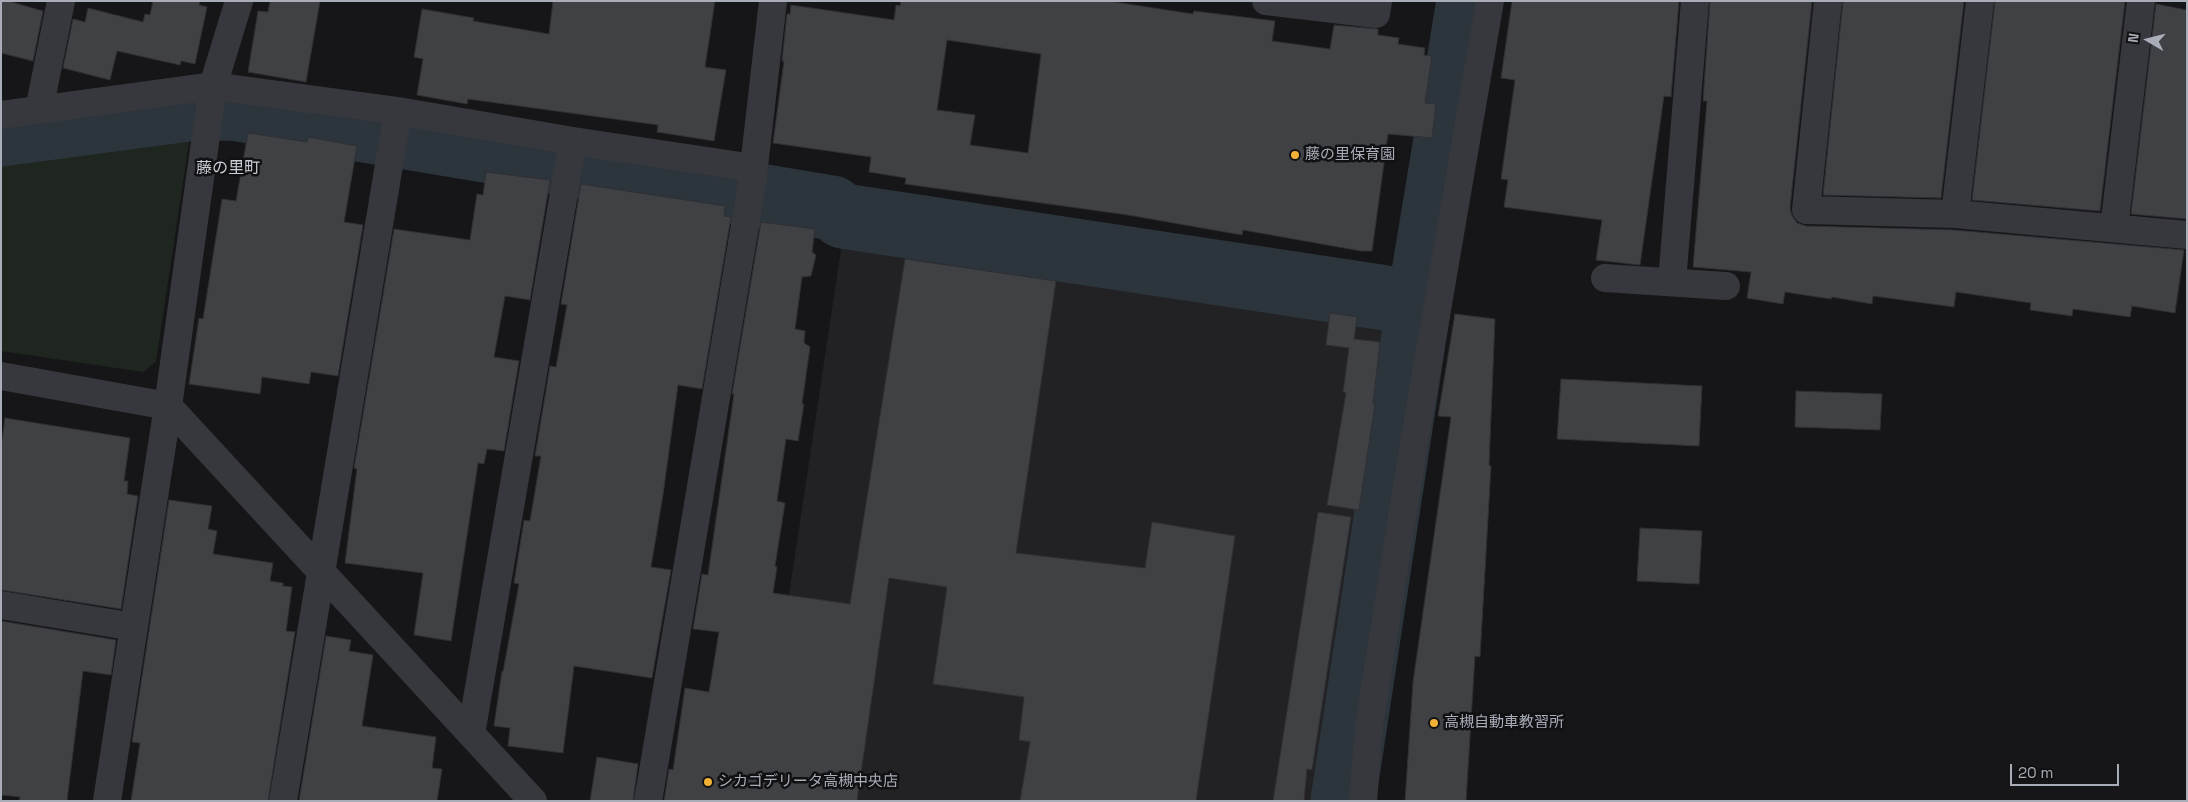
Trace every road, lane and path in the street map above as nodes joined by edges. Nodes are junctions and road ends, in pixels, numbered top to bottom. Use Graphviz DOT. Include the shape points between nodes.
graph roads {
  1 [pos="61,1"];
  2 [pos="239,1"];
  3 [pos="773,1"];
  4 [pos="1266,1"];
  5 [pos="1378,1"];
  6 [pos="1490,1"];
  7 [pos="1695,1"];
  8 [pos="1828,1"];
  9 [pos="1980,1"];
  10 [pos="2141,1"];
  11 [pos="211,102"];
  12 [pos="40,110"];
  13 [pos="1,115"];
  14 [pos="395,127"];
  15 [pos="572,146"];
  16 [pos="751,186"];
  17 [pos="1955,214"];
  18 [pos="2114,228"];
  19 [pos="2187,235"];
  20 [pos="1605,278"];
  21 [pos="1672,282"];
  22 [pos="1726,286"];
  23 [pos="1,376"];
  24 [pos="168,406"];
  25 [pos="322,574"];
  26 [pos="1,605"];
  27 [pos="134,627"];
  28 [pos="471,734"];
  29 [pos="107,801"];
  30 [pos="284,801"];
  31 [pos="533,801"];
  32 [pos="648,801"];
  33 [pos="1363,801"];
  1 -- 12 [label="street"];
  2 -- 11 [label="street"];
  3 -- 16 [label="street"];
  4 -- 5 [label="street" via="1376,14"];
  6 -- 33 [label="street" via="1413,449 1370,726"];
  7 -- 21 [label="street"];
  8 -- 17 [label="street" via="1806,210"];
  9 -- 17 [label="street"];
  10 -- 18 [label="street"];
  11 -- 12 [label="street"];
  11 -- 14 [label="street"];
  11 -- 24 [label="street"];
  12 -- 13 [label="street"];
  14 -- 15 [label="street"];
  14 -- 25 [label="street"];
  15 -- 16 [label="street"];
  15 -- 28 [label="street"];
  16 -- 32 [label="street"];
  17 -- 18 [label="street"];
  18 -- 19 [label="street"];
  20 -- 21 [label="street"];
  21 -- 22 [label="street"];
  23 -- 24 [label="street"];
  24 -- 25 [label="street"];
  24 -- 27 [label="street"];
  25 -- 28 [label="street"];
  25 -- 30 [label="street"];
  26 -- 27 [label="street"];
  27 -- 29 [label="street"];
  28 -- 31 [label="street"];
}
